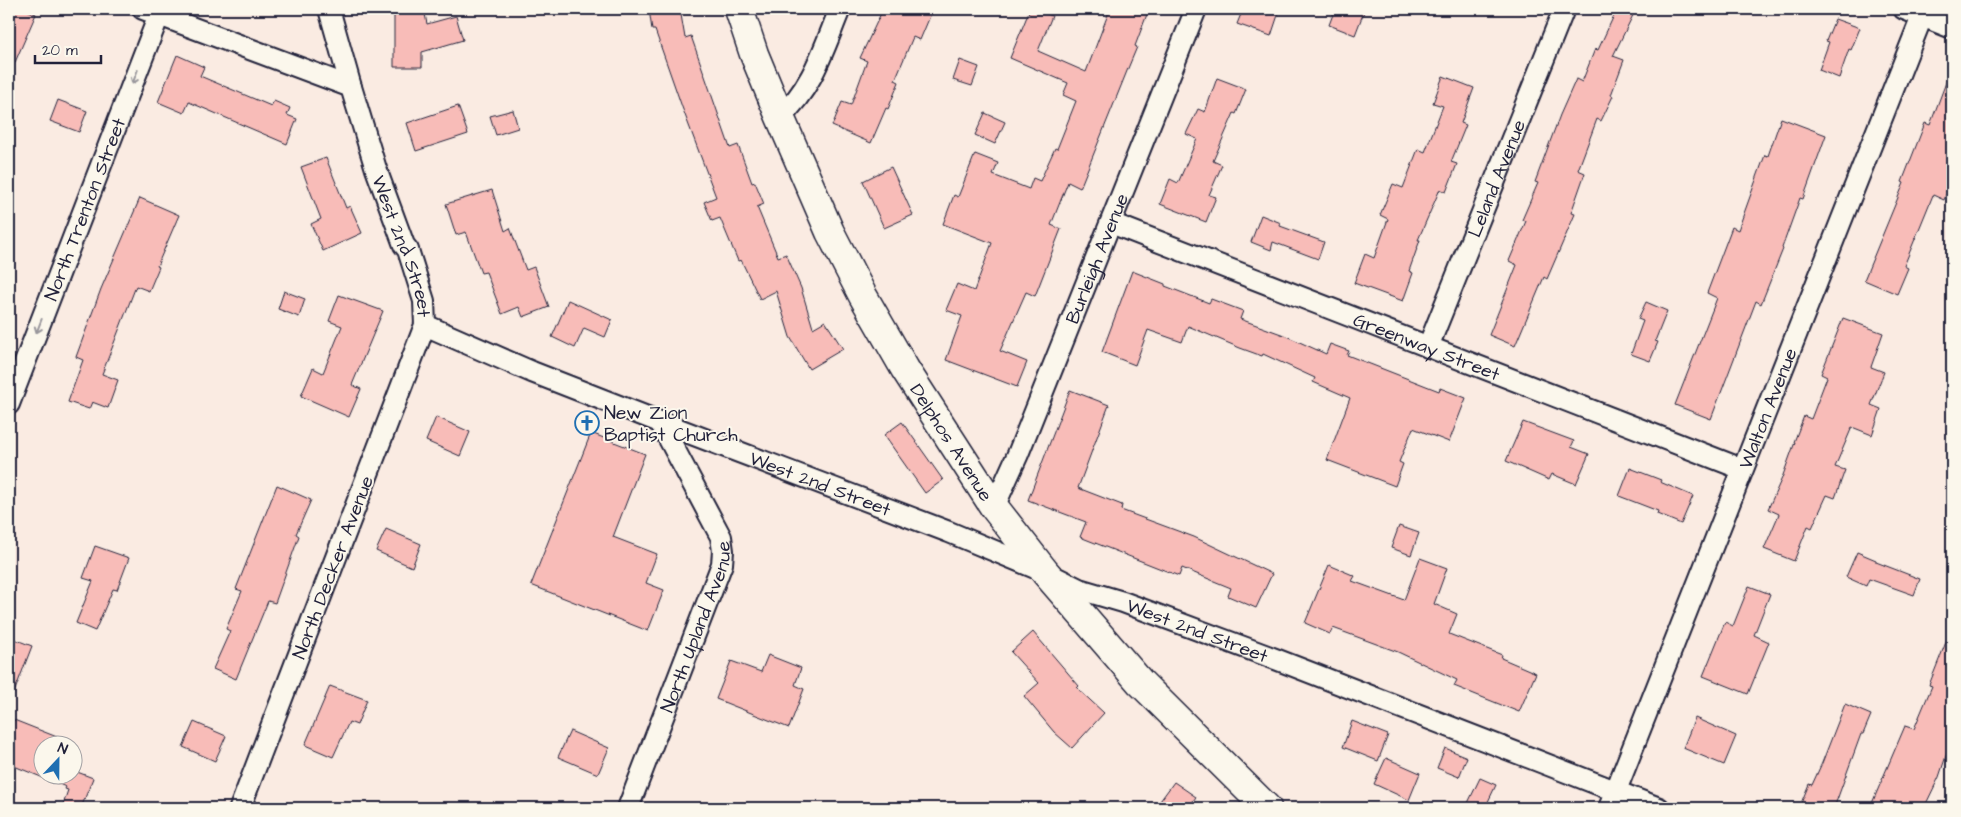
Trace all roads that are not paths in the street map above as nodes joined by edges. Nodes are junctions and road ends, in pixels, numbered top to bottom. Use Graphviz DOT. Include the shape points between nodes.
graph roads {
  1 [pos="329,9"];
  2 [pos="739,9"];
  3 [pos="840,9"];
  4 [pos="1196,9"];
  5 [pos="1564,9"];
  6 [pos="1917,11"];
  7 [pos="151,12"];
  8 [pos="1952,28"];
  9 [pos="351,87"];
  10 [pos="780,118"];
  11 [pos="1111,223"];
  12 [pos="425,325"];
  13 [pos="1428,347"];
  14 [pos="9,404"];
  15 [pos="660,422"];
  16 [pos="1742,469"];
  17 [pos="994,507"];
  18 [pos="1045,572"];
  19 [pos="1612,800"];
  20 [pos="240,808"];
  21 [pos="628,808"];
  22 [pos="1267,808"];
  23 [pos="1659,808"];
  1 -- 9 [label="street"];
  2 -- 10 [label="street, Delphos Avenue"];
  3 -- 10 [label="street" via="809,83"];
  4 -- 11 [label="street, Burleigh Avenue"];
  5 -- 13 [label="street, Leland Avenue"];
  6 -- 8 [label="street"];
  6 -- 16 [label="street, Walton Avenue"];
  7 -- 9 [label="street"];
  7 -- 14 [label="street, North Trenton Street, one-way"];
  9 -- 12 [label="street, West 2nd Street" via="376,169 424,301"];
  10 -- 17 [label="street, Delphos Avenue" via="830,232 863,296 905,369"];
  11 -- 13 [label="street, Greenway Street"];
  11 -- 17 [label="street, Burleigh Avenue"];
  12 -- 15 [label="street, West 2nd Street" via="532,372"];
  12 -- 20 [label="street, North Decker Avenue"];
  13 -- 16 [label="street, Greenway Street"];
  15 -- 18 [label="street, West 2nd Street"];
  15 -- 21 [label="street, North Upland Avenue" via="721,537 722,564"];
  16 -- 19 [label="street, Walton Avenue"];
  17 -- 18 [label="street, Delphos Avenue"];
  18 -- 19 [label="street, West 2nd Street" via="1079,589 1123,602 1278,660"];
  18 -- 22 [label="street, Delphos Avenue" via="1140,682"];
  19 -- 23 [label="street, West 2nd Street"];
}
